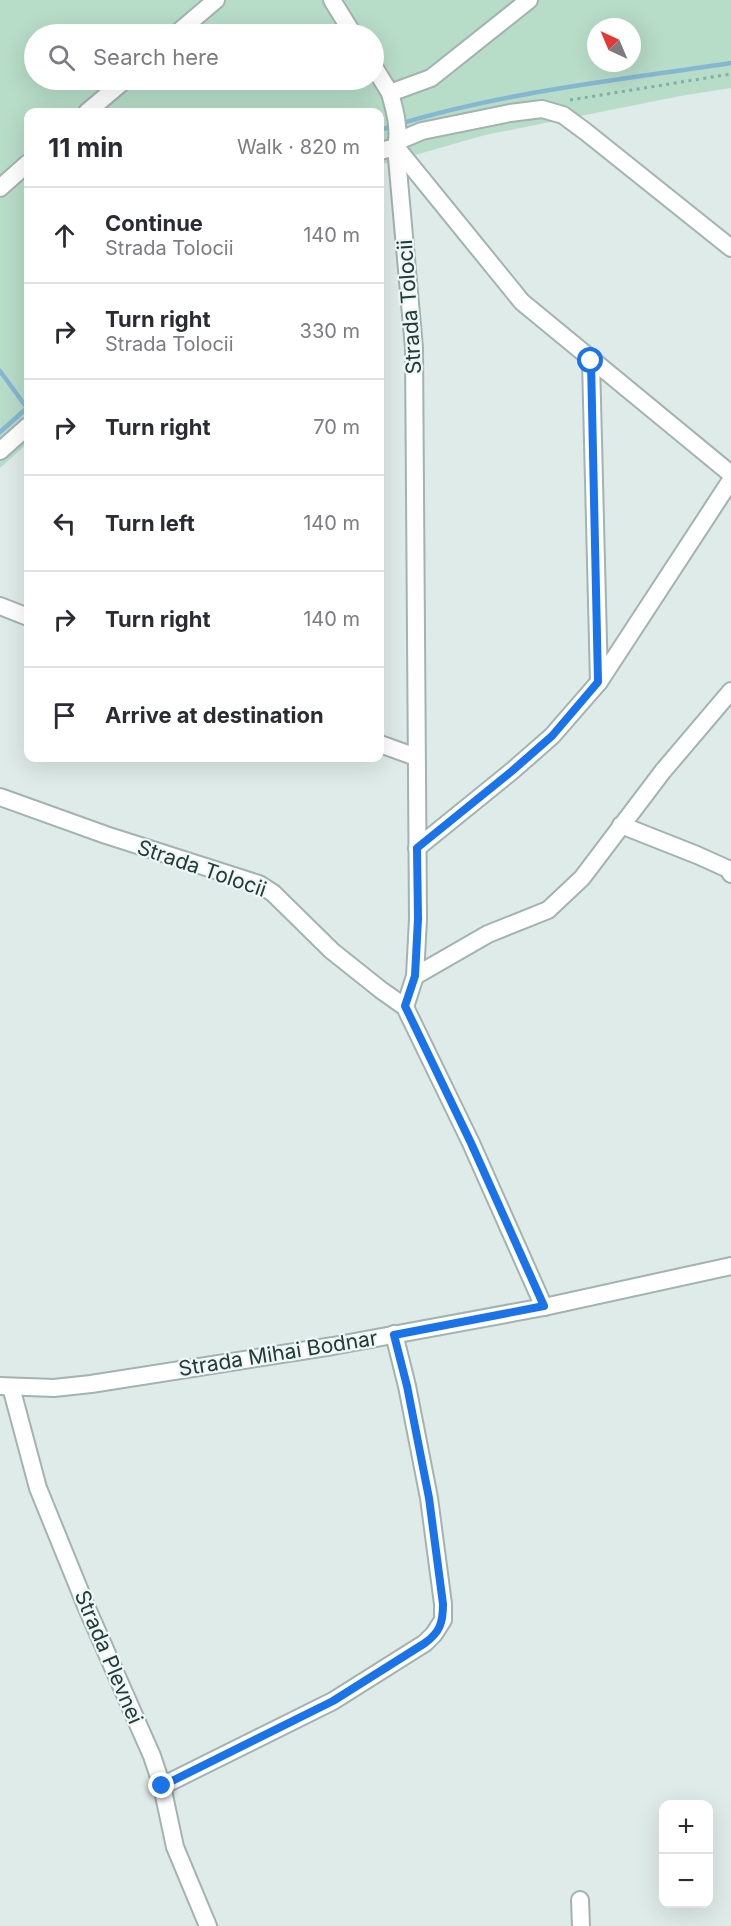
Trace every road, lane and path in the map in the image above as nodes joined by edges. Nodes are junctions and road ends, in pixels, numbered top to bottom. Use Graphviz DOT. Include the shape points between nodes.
graph roads {
  1 [pos="216,0"];
  2 [pos="332,0"];
  3 [pos="529,0"];
  4 [pos="188,24"];
  5 [pos="347,24"];
  6 [pos="731,74"];
  7 [pos="384,83"];
  8 [pos="113,90"];
  9 [pos="390,93"];
  10 [pos="92,108"];
  11 [pos="542,109"];
  12 [pos="393,143"];
  13 [pos="24,167"];
  14 [pos="0,188"];
  15 [pos="731,248"];
  16 [pos="591,361"];
  17 [pos="24,430"];
  18 [pos="0,451"];
  19 [pos="731,474"];
  20 [pos="731,480"];
  21 [pos="0,606"];
  22 [pos="24,615"];
  23 [pos="598,682"];
  24 [pos="731,691"];
  25 [pos="384,745"];
  26 [pos="417,757"];
  27 [pos="0,797"];
  28 [pos="621,825"];
  29 [pos="417,848"];
  30 [pos="731,874"];
  31 [pos="415,976"];
  32 [pos="405,1006"];
  33 [pos="731,1266"];
  34 [pos="544,1306"];
  35 [pos="394,1335"];
  36 [pos="5,1386"];
  37 [pos="162,1786"];
  38 [pos="580,1900"];
  39 [pos="208,1926"];
  40 [pos="581,1926"];
  1 -- 4 [label="street"];
  2 -- 5 [label="street"];
  3 -- 9 [label="street" via="431,78"];
  6 -- 11 [label="path" via="576,98"];
  7 -- 9 [label="street, Strada Tolocii"];
  8 -- 10 [label="street"];
  9 -- 12 [label="street, Strada Tolocii" via="396,115"];
  11 -- 12 [label="street" via="422,131"];
  11 -- 15 [label="street" via="563,116 586,132"];
  12 -- 16 [label="street" via="522,302"];
  12 -- 26 [label="street, Strada Tolocii" via="414,348"];
  13 -- 14 [label="street"];
  16 -- 19 [label="street"];
  16 -- 23 [label="street"];
  17 -- 18 [label="street"];
  20 -- 23 [label="street"];
  21 -- 22 [label="street"];
  23 -- 29 [label="street" via="552,736"];
  24 -- 28 [label="street"];
  25 -- 26 [label="street"];
  26 -- 29 [label="street, Strada Tolocii"];
  27 -- 32 [label="street, Strada Tolocii" via="260,884 332,951"];
  28 -- 30 [label="street" via="697,855"];
  28 -- 31 [label="street" via="582,879 548,910 488,934"];
  29 -- 31 [label="street, Strada Tolocii"];
  31 -- 32 [label="street, Strada Tolocii"];
  32 -- 34 [label="street"];
  33 -- 34 [label="street, Strada Mihai Bodnar"];
  34 -- 35 [label="street, Strada Mihai Bodnar"];
  35 -- 36 [label="street, Strada Mihai Bodnar" via="91,1384 54,1388"];
  35 -- 37 [label="street" via="429,1498 443,1604 439,1628 425,1643 333,1701"];
  36 -- 37 [label="street, Strada Plevnei" via="38,1488"];
  37 -- 39 [label="street, Strada Plevnei" via="176,1847"];
  38 -- 40 [label="street"];
}
